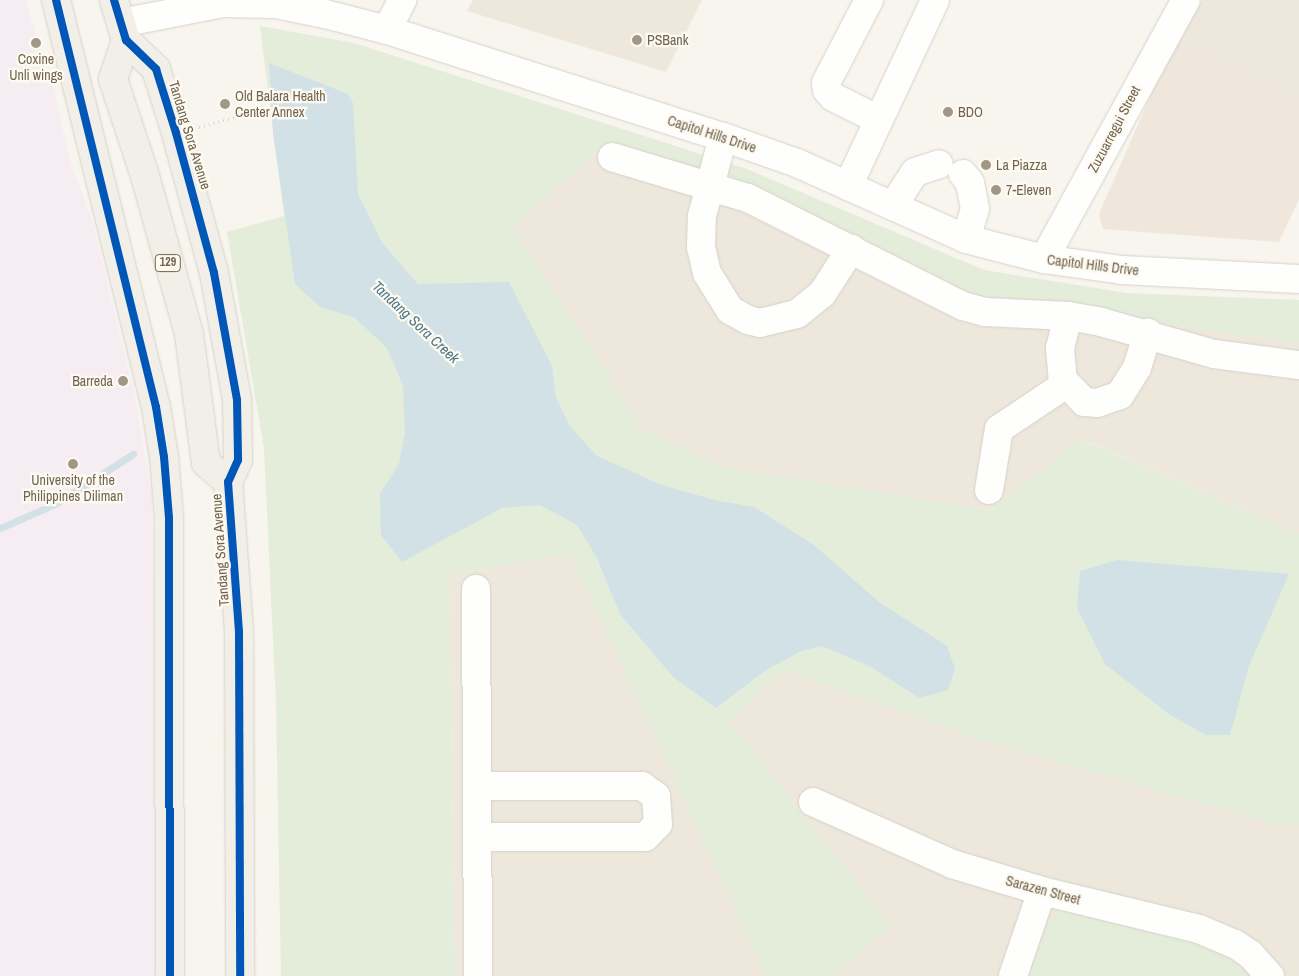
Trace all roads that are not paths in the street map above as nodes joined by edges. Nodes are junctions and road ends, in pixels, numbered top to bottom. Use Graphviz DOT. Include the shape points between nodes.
graph roads {
  1 [pos="56,0"];
  2 [pos="402,0"];
  3 [pos="869,0"];
  4 [pos="935,0"];
  5 [pos="1186,0"];
  6 [pos="121,21"];
  7 [pos="387,30"];
  8 [pos="879,120"];
  9 [pos="723,137"];
  10 [pos="612,157"];
  11 [pos="708,185"];
  12 [pos="848,186"];
  13 [pos="893,206"];
  14 [pos="966,239"];
  15 [pos="851,249"];
  16 [pos="1044,259"];
  17 [pos="1299,279"];
  18 [pos="1068,316"];
  19 [pos="1148,334"];
  20 [pos="1299,365"];
  21 [pos="1066,384"];
  22 [pos="228,482"];
  23 [pos="989,490"];
  24 [pos="476,589"];
  25 [pos="478,786"];
  26 [pos="813,802"];
  27 [pos="479,837"];
  28 [pos="1042,891"];
  29 [pos="170,976"];
  30 [pos="240,976"];
  31 [pos="478,976"];
  32 [pos="1013,976"];
  33 [pos="1270,976"];
  1 -- 29 [label="main road" via="156,407 164,457 169,528"];
  2 -- 7 [label="street"];
  3 -- 8 [label="street" via="826,83 833,97"];
  4 -- 8 [label="street"];
  5 -- 16 [label="street, Zuzuarregui Street"];
  6 -- 7 [label="street, Capitol Hills Drive" via="223,3 276,4"];
  6 -- 22 [label="main road, Tandang Sora Avenue / 129" via="113,79 145,176 189,334 206,463"];
  6 -- 22 [label="main road, Tandang Sora Avenue" via="156,69 212,264 237,400 238,460"];
  7 -- 9 [label="street, Capitol Hills Drive"];
  8 -- 12 [label="street"];
  9 -- 11 [label="street"];
  9 -- 12 [label="street, Capitol Hills Drive" via="797,163"];
  10 -- 11 [label="street"];
  11 -- 15 [label="street" via="748,198"];
  11 -- 15 [label="street" via="701,247 706,273 730,310 748,320 779,320 812,304"];
  12 -- 13 [label="street, Capitol Hills Drive"];
  13 -- 14 [label="street, Capitol Hills Drive" via="933,227"];
  13 -- 14 [label="street" via="915,172 951,169 970,183 975,209"];
  14 -- 16 [label="street, Capitol Hills Drive"];
  15 -- 18 [label="street" via="963,306 985,312"];
  16 -- 17 [label="street, Capitol Hills Drive" via="1122,270"];
  18 -- 19 [label="street"];
  18 -- 21 [label="street" via="1060,348 1060,366"];
  19 -- 20 [label="street" via="1214,354"];
  19 -- 21 [label="street" via="1137,368 1120,395 1097,403 1084,402"];
  21 -- 23 [label="street" via="999,429"];
  22 -- 30 [label="main road, Tandang Sora Avenue" via="239,632"];
  24 -- 25 [label="street"];
  25 -- 27 [label="street"];
  25 -- 27 [label="street" via="642,786 656,796 658,824 645,837"];
  26 -- 28 [label="street, Sarazen Street" via="952,864"];
  27 -- 31 [label="street"];
  28 -- 32 [label="street"];
  28 -- 33 [label="street, Sarazen Street" via="1199,929 1243,949"];
}
